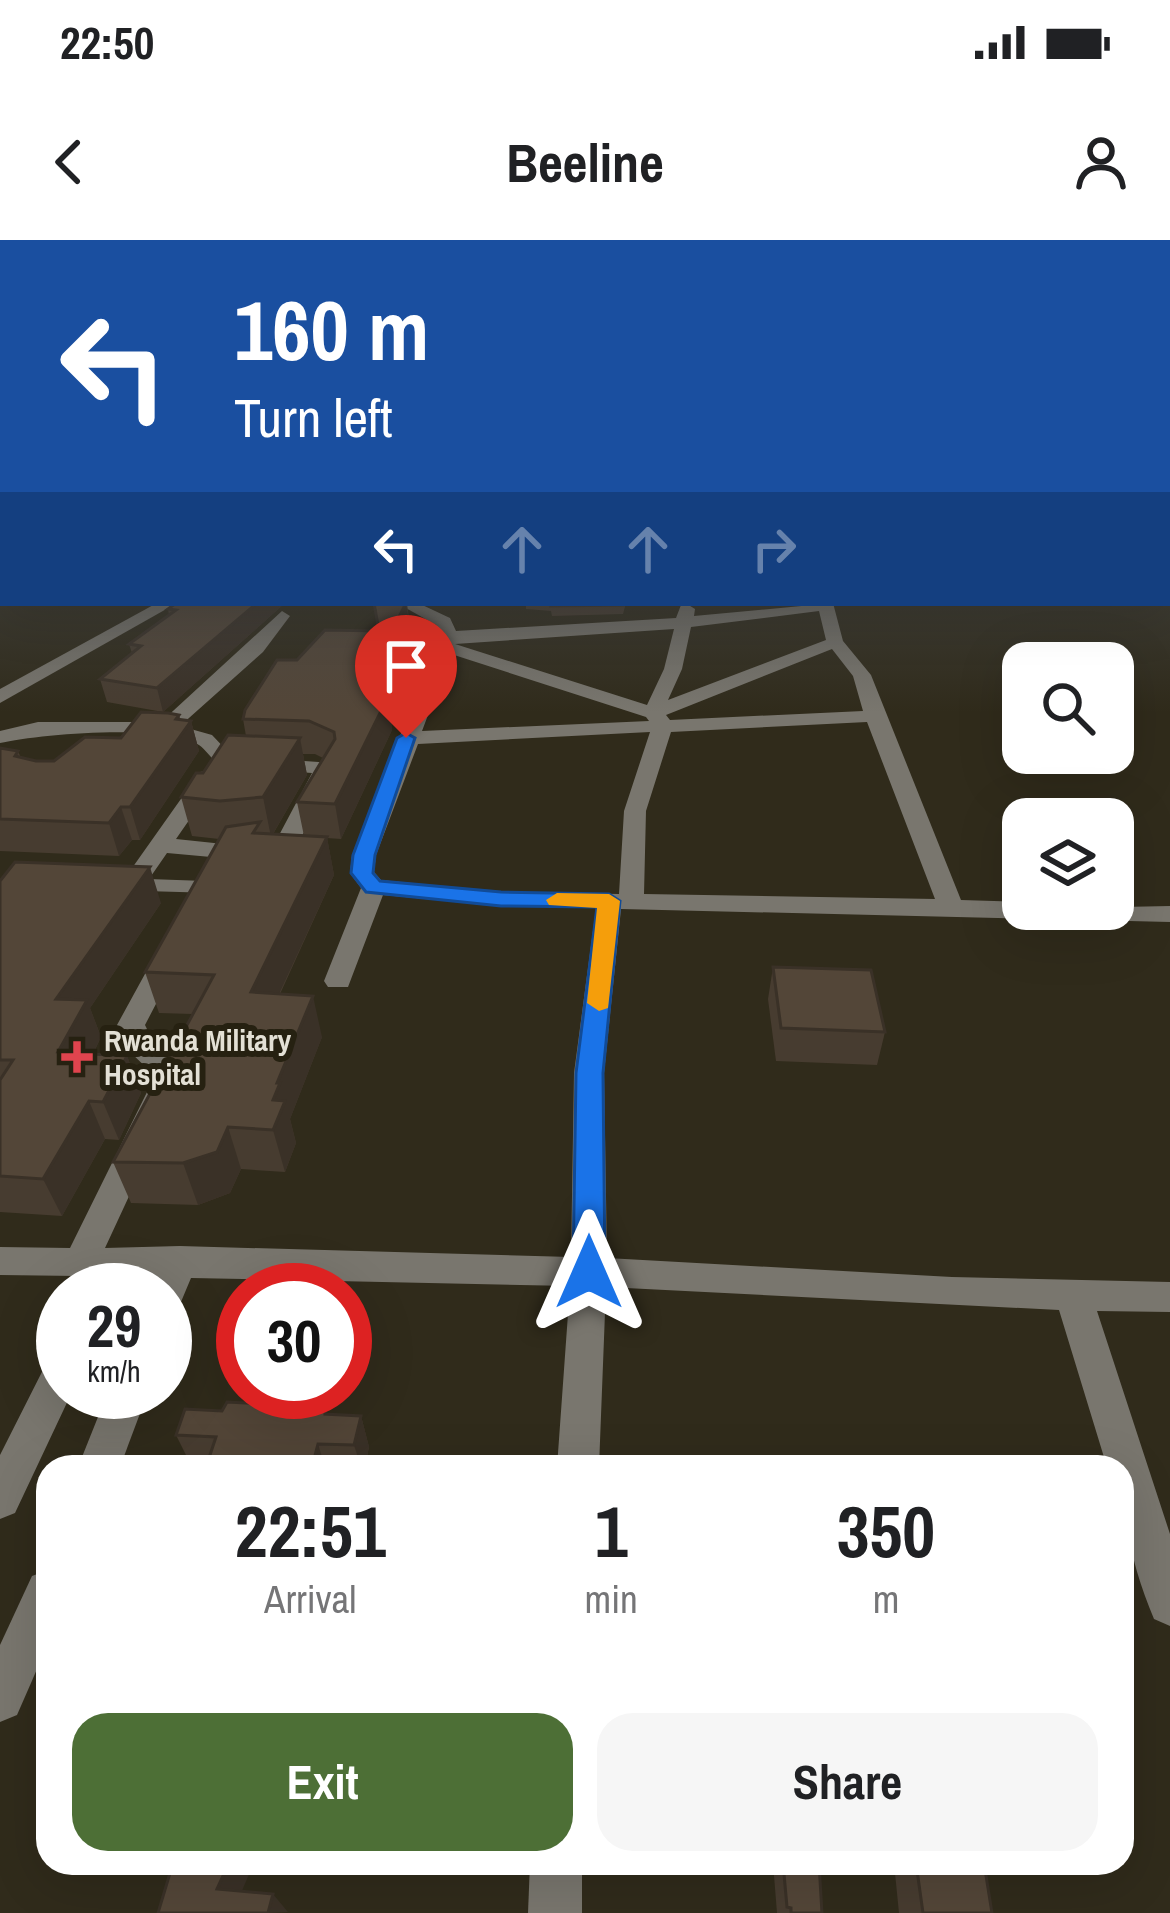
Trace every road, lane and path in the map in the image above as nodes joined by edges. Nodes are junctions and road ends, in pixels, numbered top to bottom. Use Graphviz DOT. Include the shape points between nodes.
graph roads {
  1 [pos="164,606"];
  2 [pos="409,606"];
  3 [pos="458,606"];
  4 [pos="795,606"];
  5 [pos="827,606"];
  6 [pos="685,613"];
  7 [pos="282,616"];
  8 [pos="446,635"];
  9 [pos="836,642"];
  10 [pos="0,697"];
  11 [pos="874,716"];
  12 [pos="658,718"];
  13 [pos="154,728"];
  14 [pos="0,737"];
  15 [pos="406,738"];
  16 [pos="108,747"];
  17 [pos="220,760"];
  18 [pos="160,845"];
  19 [pos="233,852"];
  20 [pos="86,884"];
  21 [pos="132,885"];
  22 [pos="374,887"];
  23 [pos="620,901"];
  24 [pos="195,907"];
  25 [pos="951,907"];
  26 [pos="1170,914"];
  27 [pos="338,981"];
  28 [pos="180,1260"];
  29 [pos="0,1262"];
  30 [pos="102,1263"];
  31 [pos="160,1263"];
  32 [pos="179,1263"];
  33 [pos="36,1266"];
  34 [pos="589,1272"];
  35 [pos="1074,1298"];
  36 [pos="1169,1299"];
  37 [pos="39,1419"];
  38 [pos="118,1419"];
  39 [pos="104,1455"];
  40 [pos="579,1455"];
  41 [pos="1123,1455"];
  42 [pos="1134,1489"];
  43 [pos="0,1499"];
  44 [pos="1170,1603"];
  45 [pos="36,1618"];
  46 [pos="0,1698"];
  47 [pos="556,1875"];
  48 [pos="555,1913"];
  1 -- 10 [label="street"];
  2 -- 8 [label="street"];
  3 -- 8 [label="street"];
  4 -- 6 [label="street"];
  5 -- 9 [label="street"];
  6 -- 8 [label="street"];
  6 -- 12 [label="street"];
  7 -- 13 [label="street" via="257,648"];
  8 -- 12 [label="street"];
  8 -- 15 [label="street"];
  9 -- 11 [label="street" via="862,675"];
  9 -- 12 [label="street"];
  11 -- 12 [label="street"];
  11 -- 25 [label="street"];
  12 -- 15 [label="street"];
  12 -- 23 [label="street"];
  13 -- 14 [label="street" via="38,728"];
  13 -- 16 [label="street"];
  13 -- 17 [label="street" via="205,739"];
  15 -- 22 [label="street" via="364,855 362,873"];
  17 -- 18 [label="street"];
  17 -- 19 [label="street" via="326,767 282,848"];
  18 -- 19 [label="street"];
  18 -- 21 [label="street"];
  19 -- 24 [label="street"];
  20 -- 21 [label="street"];
  21 -- 24 [label="street"];
  22 -- 23 [label="street"];
  22 -- 27 [label="street"];
  23 -- 25 [label="street"];
  23 -- 34 [label="street" via="589,1073"];
  24 -- 30 [label="street" via="131,1025 168,1072 167,1082"];
  25 -- 26 [label="street"];
  28 -- 31 [label="street"];
  28 -- 32 [label="street"];
  28 -- 34 [label="street"];
  29 -- 33 [label="street"];
  34 -- 35 [label="street"];
  34 -- 40 [label="street"];
  35 -- 36 [label="street"];
  35 -- 41 [label="street"];
  37 -- 43 [label="street"];
  38 -- 39 [label="street"];
  42 -- 44 [label="street"];
  45 -- 46 [label="street"];
  47 -- 48 [label="street"];
}
